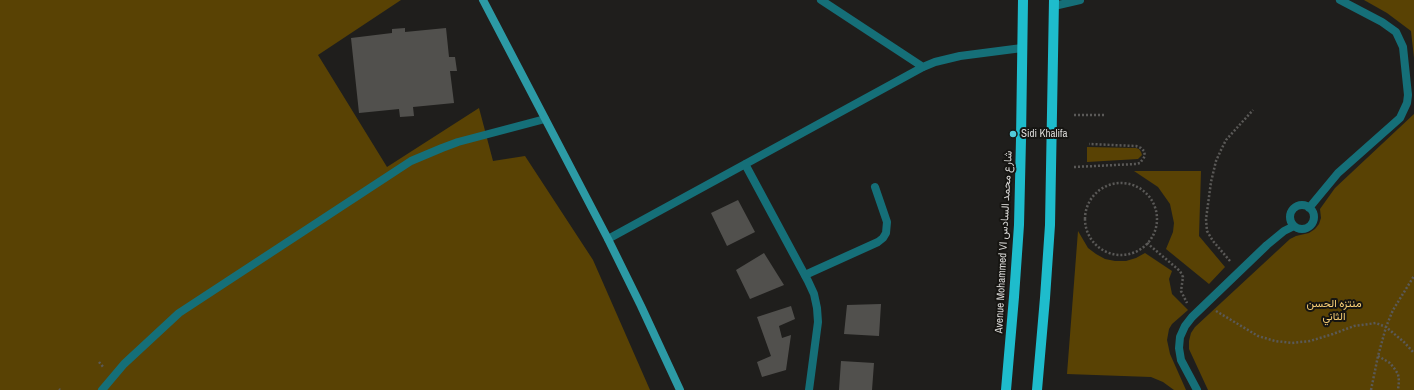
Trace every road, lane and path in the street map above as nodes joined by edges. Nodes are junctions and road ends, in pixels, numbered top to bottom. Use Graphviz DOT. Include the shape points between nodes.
graph roads {
  1 [pos="483,0"];
  2 [pos="822,0"];
  3 [pos="1023,0"];
  4 [pos="1080,0"];
  5 [pos="1340,0"];
  6 [pos="1054,3"];
  7 [pos="1022,48"];
  8 [pos="923,67"];
  9 [pos="1253,110"];
  10 [pos="1074,115"];
  11 [pos="1105,115"];
  12 [pos="545,119"];
  13 [pos="1089,144"];
  14 [pos="745,164"];
  15 [pos="1074,167"];
  16 [pos="875,187"];
  17 [pos="1310,208"];
  18 [pos="1294,226"];
  19 [pos="608,239"];
  20 [pos="1148,243"];
  21 [pos="1240,272"];
  22 [pos="805,275"];
  23 [pos="1414,276"];
  24 [pos="1213,310"];
  25 [pos="1199,311"];
  26 [pos="1386,327"];
  27 [pos="1414,353"];
  28 [pos="1378,356"];
  29 [pos="102,390"];
  30 [pos="680,390"];
  31 [pos="809,390"];
  32 [pos="1006,390"];
  33 [pos="1037,390"];
  34 [pos="1197,390"];
  35 [pos="1370,390"];
  36 [pos="1398,390"];
  1 -- 12 [label="street"];
  2 -- 8 [label="street"];
  3 -- 7 [label="main road, Avenue Mohammed VI شارع محمد السادس"];
  4 -- 6 [label="street"];
  5 -- 17 [label="street" via="1396,32 1403,47 1408,99 1400,118 1338,173"];
  6 -- 33 [label="main road" via="1050,225"];
  7 -- 8 [label="street" via="960,56"];
  7 -- 32 [label="main road, Avenue Mohammed VI شارع محمد السادس" via="1019,225"];
  8 -- 14 [label="street"];
  9 -- 21 [label="path" via="1226,140 1216,161 1212,171 1206,219 1209,236"];
  10 -- 11 [label="path"];
  12 -- 19 [label="street"];
  12 -- 29 [label="street" via="458,142 411,161 179,313 124,364"];
  13 -- 15 [label="path" via="1136,146 1141,148 1145,156 1136,164"];
  14 -- 19 [label="street"];
  14 -- 22 [label="street"];
  16 -- 22 [label="street" via="887,222 883,238"];
  17 -- 18 [label="street" via="1314,216 1311,224 1302,229"];
  17 -- 18 [label="street" via="1300,205 1291,211"];
  18 -- 21 [label="street" via="1267,245"];
  19 -- 30 [label="street"];
  20 -- 20 [label="path" via="1156,230 1158,220 1155,205 1146,192 1138,186 1117,182 1098,190 1091,198 1085,217 1086,227 1096,245 1105,251 1125,255"];
  20 -- 25 [label="path" via="1180,271 1183,277 1183,298 1187,304"];
  21 -- 25 [label="street"];
  22 -- 31 [label="street" via="814,294 818,322"];
  23 -- 26 [label="path" via="1393,310"];
  24 -- 26 [label="path" via="1258,336 1292,343 1310,341 1365,324 1376,323"];
  25 -- 34 [label="street" via="1185,326 1179,348 1181,360"];
  26 -- 27 [label="path"];
  26 -- 28 [label="path"];
  28 -- 35 [label="path"];
  28 -- 36 [label="path" via="1390,363 1398,374"];
}
